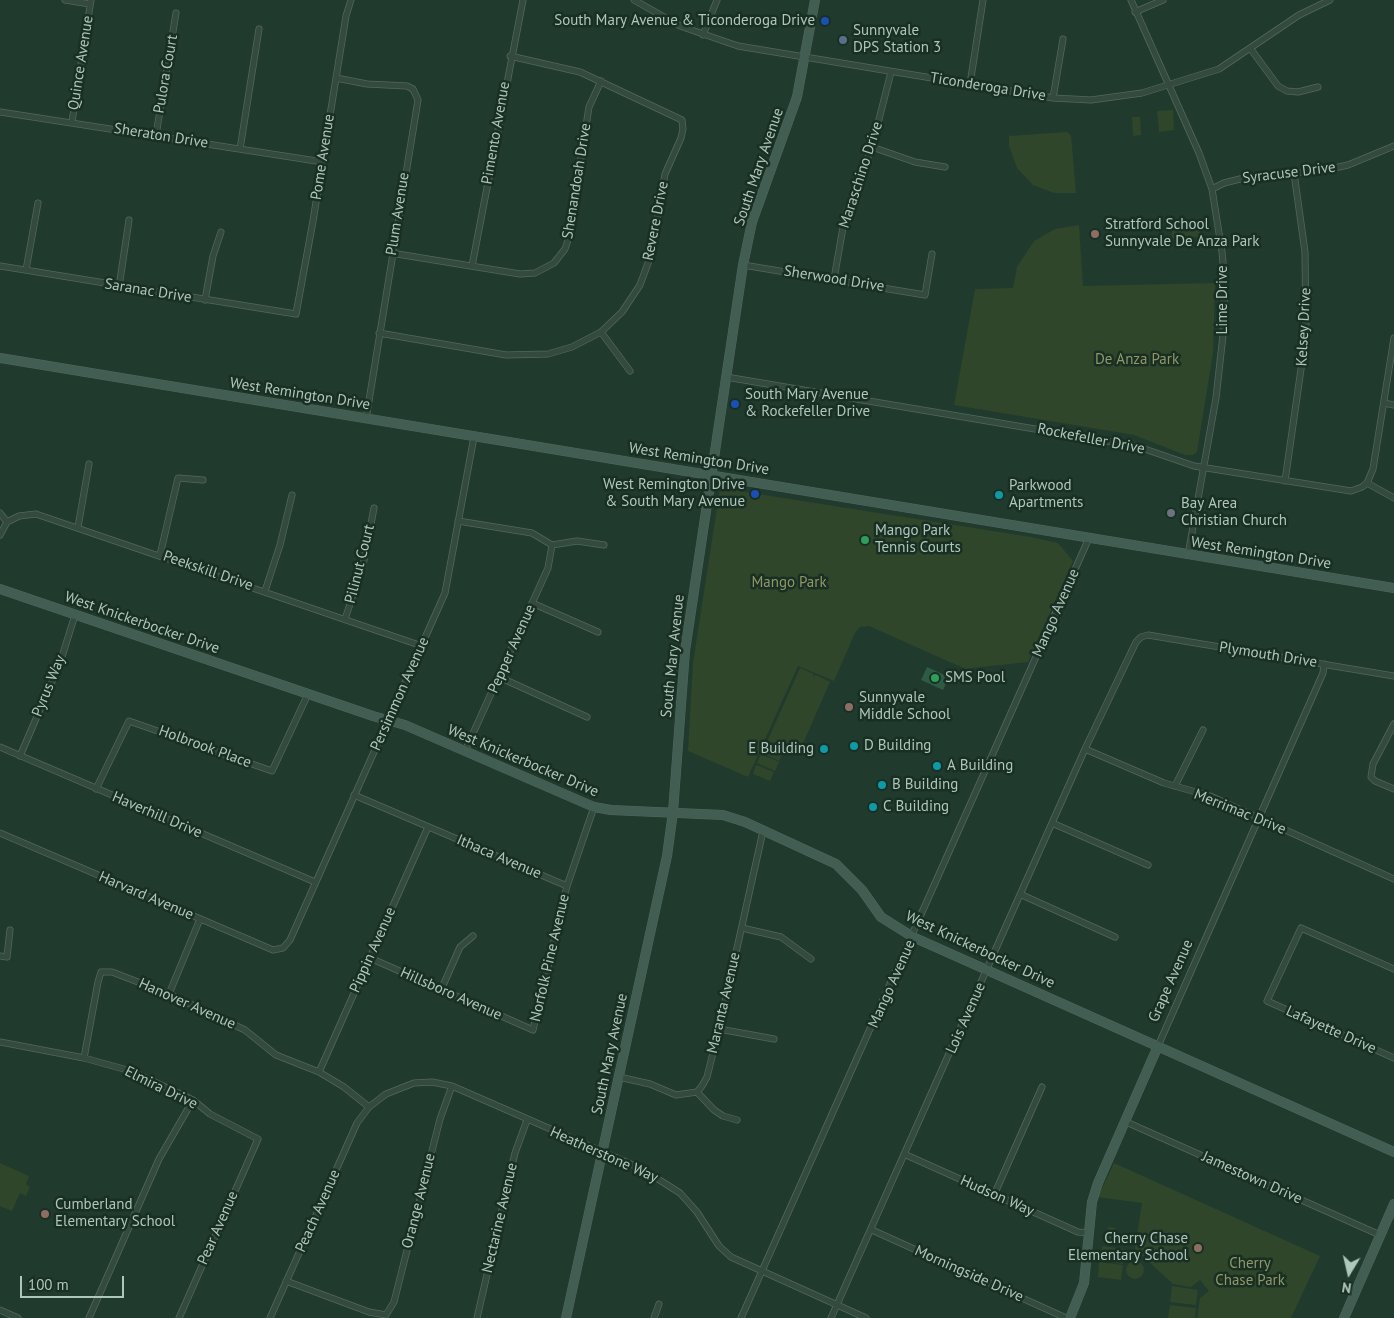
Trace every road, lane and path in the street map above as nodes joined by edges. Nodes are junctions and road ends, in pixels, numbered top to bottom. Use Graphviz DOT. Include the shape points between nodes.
graph roads {
  1 [pos="65,0"];
  2 [pos="351,0"];
  3 [pos="523,0"];
  4 [pos="634,0"];
  5 [pos="718,0"];
  6 [pos="815,0"];
  7 [pos="983,0"];
  8 [pos="1131,0"];
  9 [pos="1163,0"];
  10 [pos="1330,0"];
  11 [pos="90,2"];
  12 [pos="1135,12"];
  13 [pos="176,13"];
  14 [pos="259,29"];
  15 [pos="703,35"];
  16 [pos="1063,39"];
  17 [pos="1250,48"];
  18 [pos="510,56"];
  19 [pos="804,58"];
  20 [pos="891,72"];
  21 [pos="336,78"];
  22 [pos="601,81"];
  23 [pos="970,84"];
  24 [pos="1170,85"];
  25 [pos="1318,87"];
  26 [pos="1054,98"];
  27 [pos="0,112"];
  28 [pos="72,122"];
  29 [pos="156,135"];
  30 [pos="1394,146"];
  31 [pos="872,147"];
  32 [pos="240,148"];
  33 [pos="323,162"];
  34 [pos="945,167"];
  35 [pos="1294,173"];
  36 [pos="1212,189"];
  37 [pos="38,203"];
  38 [pos="129,220"];
  39 [pos="221,232"];
  40 [pos="391,252"];
  41 [pos="932,254"];
  42 [pos="743,265"];
  43 [pos="0,266"];
  44 [pos="472,266"];
  45 [pos="26,270"];
  46 [pos="834,279"];
  47 [pos="119,287"];
  48 [pos="205,300"];
  49 [pos="296,314"];
  50 [pos="601,332"];
  51 [pos="379,333"];
  52 [pos="1394,338"];
  53 [pos="0,358"];
  54 [pos="630,371"];
  55 [pos="726,377"];
  56 [pos="1384,403"];
  57 [pos="1394,405"];
  58 [pos="366,420"];
  59 [pos="474,438"];
  60 [pos="89,464"];
  61 [pos="1204,467"];
  62 [pos="711,474"];
  63 [pos="203,480"];
  64 [pos="1285,481"];
  65 [pos="1367,483"];
  66 [pos="292,495"];
  67 [pos="1394,498"];
  68 [pos="374,508"];
  69 [pos="0,513"];
  70 [pos="458,521"];
  71 [pos="7,522"];
  72 [pos="78,527"];
  73 [pos="0,535"];
  74 [pos="1089,538"];
  75 [pos="552,545"];
  76 [pos="604,545"];
  77 [pos="160,555"];
  78 [pos="1188,555"];
  79 [pos="1394,588"];
  80 [pos="0,589"];
  81 [pos="265,591"];
  82 [pos="532,603"];
  83 [pos="75,615"];
  84 [pos="345,619"];
  85 [pos="598,632"];
  86 [pos="1141,637"];
  87 [pos="422,646"];
  88 [pos="1324,664"];
  89 [pos="1394,676"];
  90 [pos="499,677"];
  91 [pos="308,694"];
  92 [pos="587,718"];
  93 [pos="389,721"];
  94 [pos="1394,724"];
  95 [pos="1203,730"];
  96 [pos="0,747"];
  97 [pos="1085,749"];
  98 [pos="465,751"];
  99 [pos="20,756"];
  100 [pos="1175,786"];
  101 [pos="96,789"];
  102 [pos="1394,789"];
  103 [pos="354,795"];
  104 [pos="594,807"];
  105 [pos="673,812"];
  106 [pos="1259,818"];
  107 [pos="1052,823"];
  108 [pos="428,827"];
  109 [pos="763,831"];
  110 [pos="0,833"];
  111 [pos="1148,865"];
  112 [pos="1394,879"];
  113 [pos="315,882"];
  114 [pos="567,886"];
  115 [pos="1022,895"];
  116 [pos="200,918"];
  117 [pos="742,928"];
  118 [pos="10,930"];
  119 [pos="473,936"];
  120 [pos="913,937"];
  121 [pos="1115,937"];
  122 [pos="290,940"];
  123 [pos="0,956"];
  124 [pos="370,958"];
  125 [pos="811,959"];
  126 [pos="1394,969"];
  127 [pos="987,971"];
  128 [pos="442,990"];
  129 [pos="169,994"];
  130 [pos="719,1029"];
  131 [pos="533,1030"];
  132 [pos="774,1039"];
  133 [pos="0,1042"];
  134 [pos="1158,1046"];
  135 [pos="84,1058"];
  136 [pos="1394,1058"];
  137 [pos="318,1072"];
  138 [pos="619,1077"];
  139 [pos="452,1086"];
  140 [pos="1042,1087"];
  141 [pos="697,1092"];
  142 [pos="193,1100"];
  143 [pos="369,1107"];
  144 [pos="527,1120"];
  145 [pos="737,1120"];
  146 [pos="1124,1121"];
  147 [pos="258,1139"];
  148 [pos="1394,1152"];
  149 [pos="603,1154"];
  150 [pos="904,1154"];
  151 [pos="994,1195"];
  152 [pos="1394,1204"];
  153 [pos="872,1230"];
  154 [pos="1091,1233"];
  155 [pos="1380,1235"];
  156 [pos="762,1272"];
  157 [pos="286,1281"];
  158 [pos="659,1304"];
  159 [pos="837,1305"];
  160 [pos="0,1310"];
  161 [pos="18,1318"];
  162 [pos="88,1318"];
  163 [pos="178,1318"];
  164 [pos="270,1318"];
  165 [pos="477,1318"];
  166 [pos="566,1318"];
  167 [pos="654,1318"];
  168 [pos="741,1318"];
  169 [pos="831,1318"];
  170 [pos="866,1318"];
  171 [pos="1066,1318"];
  172 [pos="1070,1318"];
  173 [pos="1344,1318"];
  1 -- 11 [label="street, Quince Avenue"];
  2 -- 21 [label="street, Pome Avenue"];
  3 -- 18 [label="street, Pimento Avenue"];
  4 -- 15 [label="street, Ticonderoga Drive" via="656,14"];
  5 -- 15 [label="street"];
  6 -- 19 [label="street, South Mary Avenue"];
  7 -- 23 [label="street"];
  8 -- 12 [label="street, Lime Drive"];
  9 -- 12 [label="street"];
  10 -- 17 [label="street, Ticonderoga Drive" via="1299,15"];
  11 -- 28 [label="street, Quince Avenue"];
  12 -- 24 [label="street, Lime Drive"];
  13 -- 29 [label="street, Pulora Court"];
  14 -- 32 [label="street"];
  15 -- 19 [label="street, Ticonderoga Drive" via="738,46"];
  16 -- 26 [label="street"];
  17 -- 24 [label="street, Ticonderoga Drive" via="1219,69"];
  17 -- 25 [label="street" via="1278,86 1298,92"];
  18 -- 22 [label="street" via="572,69"];
  18 -- 44 [label="street, Pimento Avenue"];
  19 -- 20 [label="street, Ticonderoga Drive"];
  19 -- 42 [label="street, South Mary Avenue" via="797,96 752,222"];
  20 -- 23 [label="street, Ticonderoga Drive"];
  20 -- 31 [label="street, Maraschino Drive"];
  21 -- 33 [label="street, Pome Avenue"];
  21 -- 40 [label="street, Plum Avenue" via="375,85 407,86 417,94"];
  22 -- 44 [label="street, Shenandoah Drive" via="589,107 568,240 560,257 542,271 528,274"];
  22 -- 50 [label="street, Revere Drive" via="672,114 682,120 683,129 665,174 651,255 631,300 612,324"];
  23 -- 26 [label="street, Ticonderoga Drive"];
  24 -- 26 [label="street, Ticonderoga Drive" via="1103,99"];
  24 -- 36 [label="street, Lime Drive"];
  27 -- 28 [label="street, Sheraton Drive"];
  28 -- 29 [label="street, Sheraton Drive"];
  29 -- 32 [label="street, Sheraton Drive"];
  30 -- 35 [label="street, Syracuse Drive" via="1348,165"];
  31 -- 34 [label="street" via="915,162"];
  31 -- 46 [label="street, Maraschino Drive" via="845,216"];
  32 -- 33 [label="street, Sheraton Drive"];
  33 -- 49 [label="street, Pome Avenue"];
  35 -- 36 [label="street, Syracuse Drive" via="1252,176"];
  35 -- 64 [label="street, Kelsey Drive" via="1305,252 1306,334"];
  36 -- 61 [label="street, Lime Drive" via="1225,284 1224,335"];
  37 -- 45 [label="street"];
  38 -- 47 [label="street"];
  39 -- 48 [label="street"];
  40 -- 44 [label="street, Shenandoah Drive"];
  40 -- 51 [label="street, Plum Avenue"];
  41 -- 46 [label="street, Sherwood Drive" via="925,295"];
  42 -- 46 [label="street, Sherwood Drive"];
  42 -- 55 [label="street, South Mary Avenue"];
  43 -- 45 [label="street, Saranac Drive"];
  45 -- 47 [label="street, Saranac Drive"];
  47 -- 48 [label="street, Saranac Drive"];
  48 -- 49 [label="street, Saranac Drive"];
  50 -- 51 [label="street, Revere Drive" via="562,351 520,356"];
  50 -- 54 [label="street"];
  51 -- 58 [label="street, Plum Avenue"];
  52 -- 56 [label="street"];
  53 -- 58 [label="street, West Remington Drive"];
  55 -- 61 [label="street, Rockefeller Drive" via="1136,446"];
  55 -- 62 [label="street, South Mary Avenue"];
  56 -- 57 [label="street"];
  56 -- 65 [label="street" via="1373,469"];
  58 -- 59 [label="street, West Remington Drive"];
  59 -- 62 [label="street, West Remington Drive"];
  59 -- 70 [label="street, Persimmon Avenue"];
  60 -- 72 [label="street"];
  61 -- 64 [label="street, Rockefeller Drive"];
  61 -- 78 [label="street, Lime Drive"];
  62 -- 74 [label="street, West Remington Drive"];
  62 -- 105 [label="street, South Mary Avenue" via="685,651"];
  63 -- 77 [label="street" via="178,478"];
  64 -- 65 [label="street, Rockefeller Drive" via="1351,491"];
  65 -- 67 [label="street"];
  66 -- 81 [label="street"];
  68 -- 84 [label="street, Pilinut Court" via="363,565"];
  69 -- 71 [label="street"];
  70 -- 75 [label="street" via="532,533"];
  70 -- 87 [label="street, Persimmon Avenue" via="445,593"];
  71 -- 72 [label="street, Peekskill Drive" via="19,516 36,514"];
  71 -- 73 [label="street"];
  72 -- 77 [label="street, Peekskill Drive"];
  74 -- 78 [label="street, West Remington Drive"];
  74 -- 120 [label="street, Mango Avenue"];
  75 -- 76 [label="street" via="577,541"];
  75 -- 82 [label="street, Pepper Avenue" via="548,568"];
  77 -- 81 [label="street, Peekskill Drive"];
  78 -- 79 [label="street, West Remington Drive"];
  80 -- 83 [label="street, West Knickerbocker Drive"];
  81 -- 84 [label="street, Peekskill Drive"];
  82 -- 85 [label="street"];
  82 -- 90 [label="street, Pepper Avenue"];
  83 -- 91 [label="street, West Knickerbocker Drive"];
  83 -- 99 [label="street, Pyrus Way" via="60,663"];
  84 -- 87 [label="street, Peekskill Drive"];
  86 -- 88 [label="street, Plymouth Drive"];
  86 -- 97 [label="street, Lois Avenue"];
  87 -- 93 [label="street, Persimmon Avenue"];
  88 -- 89 [label="street, Plymouth Drive"];
  88 -- 106 [label="street, Grape Avenue" via="1323,673"];
  90 -- 92 [label="street"];
  90 -- 98 [label="street, Pepper Avenue"];
  91 -- 93 [label="street, West Knickerbocker Drive"];
  91 -- 101 [label="street, Holbrook Place" via="272,771 129,721"];
  93 -- 98 [label="street, West Knickerbocker Drive"];
  93 -- 103 [label="street, Persimmon Avenue"];
  94 -- 102 [label="street" via="1373,764 1371,777"];
  95 -- 100 [label="street"];
  96 -- 99 [label="street, Haverhill Drive"];
  97 -- 100 [label="street, Merrimac Drive"];
  97 -- 107 [label="street, Lois Avenue"];
  98 -- 104 [label="street, West Knickerbocker Drive"];
  99 -- 101 [label="street, Haverhill Drive"];
  100 -- 106 [label="street, Merrimac Drive" via="1210,796"];
  101 -- 113 [label="street, Haverhill Drive"];
  103 -- 108 [label="street, Ithaca Avenue"];
  103 -- 113 [label="street, Persimmon Avenue"];
  104 -- 105 [label="street, West Knickerbocker Drive"];
  104 -- 114 [label="street"];
  105 -- 109 [label="street, West Knickerbocker Drive" via="723,815"];
  105 -- 138 [label="street, South Mary Avenue" via="656,912"];
  106 -- 112 [label="street, Merrimac Drive"];
  106 -- 134 [label="street, Grape Avenue"];
  107 -- 111 [label="street"];
  107 -- 115 [label="street, Lois Avenue"];
  108 -- 114 [label="street, Ithaca Avenue"];
  108 -- 124 [label="street, Pippin Avenue"];
  109 -- 117 [label="street, Maranta Avenue"];
  109 -- 120 [label="street, West Knickerbocker Drive" via="836,864 862,890 881,917"];
  110 -- 116 [label="street, Harvard Avenue"];
  113 -- 122 [label="street, Persimmon Avenue"];
  114 -- 131 [label="street, Norfolk Pine Avenue"];
  115 -- 121 [label="street"];
  115 -- 127 [label="street, Lois Avenue"];
  116 -- 122 [label="street, Harvard Avenue" via="273,950 283,948"];
  116 -- 129 [label="street"];
  117 -- 125 [label="street" via="781,937"];
  117 -- 130 [label="street, Maranta Avenue"];
  118 -- 123 [label="street" via="8,957"];
  119 -- 128 [label="street" via="460,948"];
  120 -- 127 [label="street, West Knickerbocker Drive"];
  120 -- 156 [label="street, Mango Avenue"];
  124 -- 128 [label="street, Hillsboro Avenue"];
  124 -- 137 [label="street, Pippin Avenue"];
  126 -- 136 [label="street, Lafayette Drive" via="1301,928 1267,1001"];
  127 -- 134 [label="street, West Knickerbocker Drive"];
  127 -- 150 [label="street, Lois Avenue"];
  128 -- 131 [label="street, Hillsboro Avenue"];
  129 -- 135 [label="street, Hanover Avenue" via="112,972 101,972"];
  129 -- 137 [label="street, Hanover Avenue" via="245,1030 276,1055"];
  130 -- 132 [label="street"];
  130 -- 141 [label="street, Maranta Avenue" via="707,1077"];
  133 -- 135 [label="street, Elmira Drive"];
  134 -- 146 [label="street, Grape Avenue"];
  134 -- 148 [label="street, West Knickerbocker Drive"];
  135 -- 142 [label="street, Elmira Drive" via="131,1071"];
  137 -- 143 [label="street, Hanover Avenue"];
  138 -- 141 [label="street" via="650,1084 676,1096"];
  138 -- 149 [label="street, South Mary Avenue"];
  139 -- 143 [label="street, Heatherstone Way" via="414,1083 400,1087"];
  139 -- 144 [label="street, Heatherstone Way"];
  139 -- 157 [label="street, Orange Avenue" via="440,1119 394,1302 386,1315 369,1312"];
  140 -- 151 [label="street"];
  141 -- 145 [label="street" via="714,1110"];
  142 -- 147 [label="street, Elmira Drive" via="210,1114"];
  142 -- 162 [label="street" via="160,1159"];
  143 -- 157 [label="street, Peach Avenue" via="357,1123"];
  144 -- 149 [label="street, Heatherstone Way"];
  144 -- 165 [label="street, Nectarine Avenue" via="515,1153"];
  146 -- 154 [label="street, Grape Avenue" via="1092,1202"];
  146 -- 155 [label="street, Jamestown Drive"];
  147 -- 163 [label="street, Pear Avenue"];
  149 -- 156 [label="street, Heatherstone Way" via="642,1169 680,1193 719,1246 731,1257"];
  149 -- 166 [label="street, South Mary Avenue"];
  150 -- 151 [label="street, Hudson Way"];
  150 -- 153 [label="street, Lois Avenue"];
  151 -- 154 [label="street, Hudson Way" via="1078,1232"];
  152 -- 155 [label="street"];
  153 -- 159 [label="street, Lois Avenue"];
  153 -- 171 [label="street, Morningside Drive"];
  154 -- 172 [label="street, Grape Avenue" via="1084,1283"];
  155 -- 173 [label="street"];
  156 -- 159 [label="street, Heatherstone Way"];
  156 -- 168 [label="street, Mango Avenue"];
  157 -- 164 [label="street, Peach Avenue"];
  158 -- 167 [label="street"];
  159 -- 169 [label="street, Lois Avenue"];
  159 -- 170 [label="street, Heatherstone Way"];
  160 -- 161 [label="street"];
}
